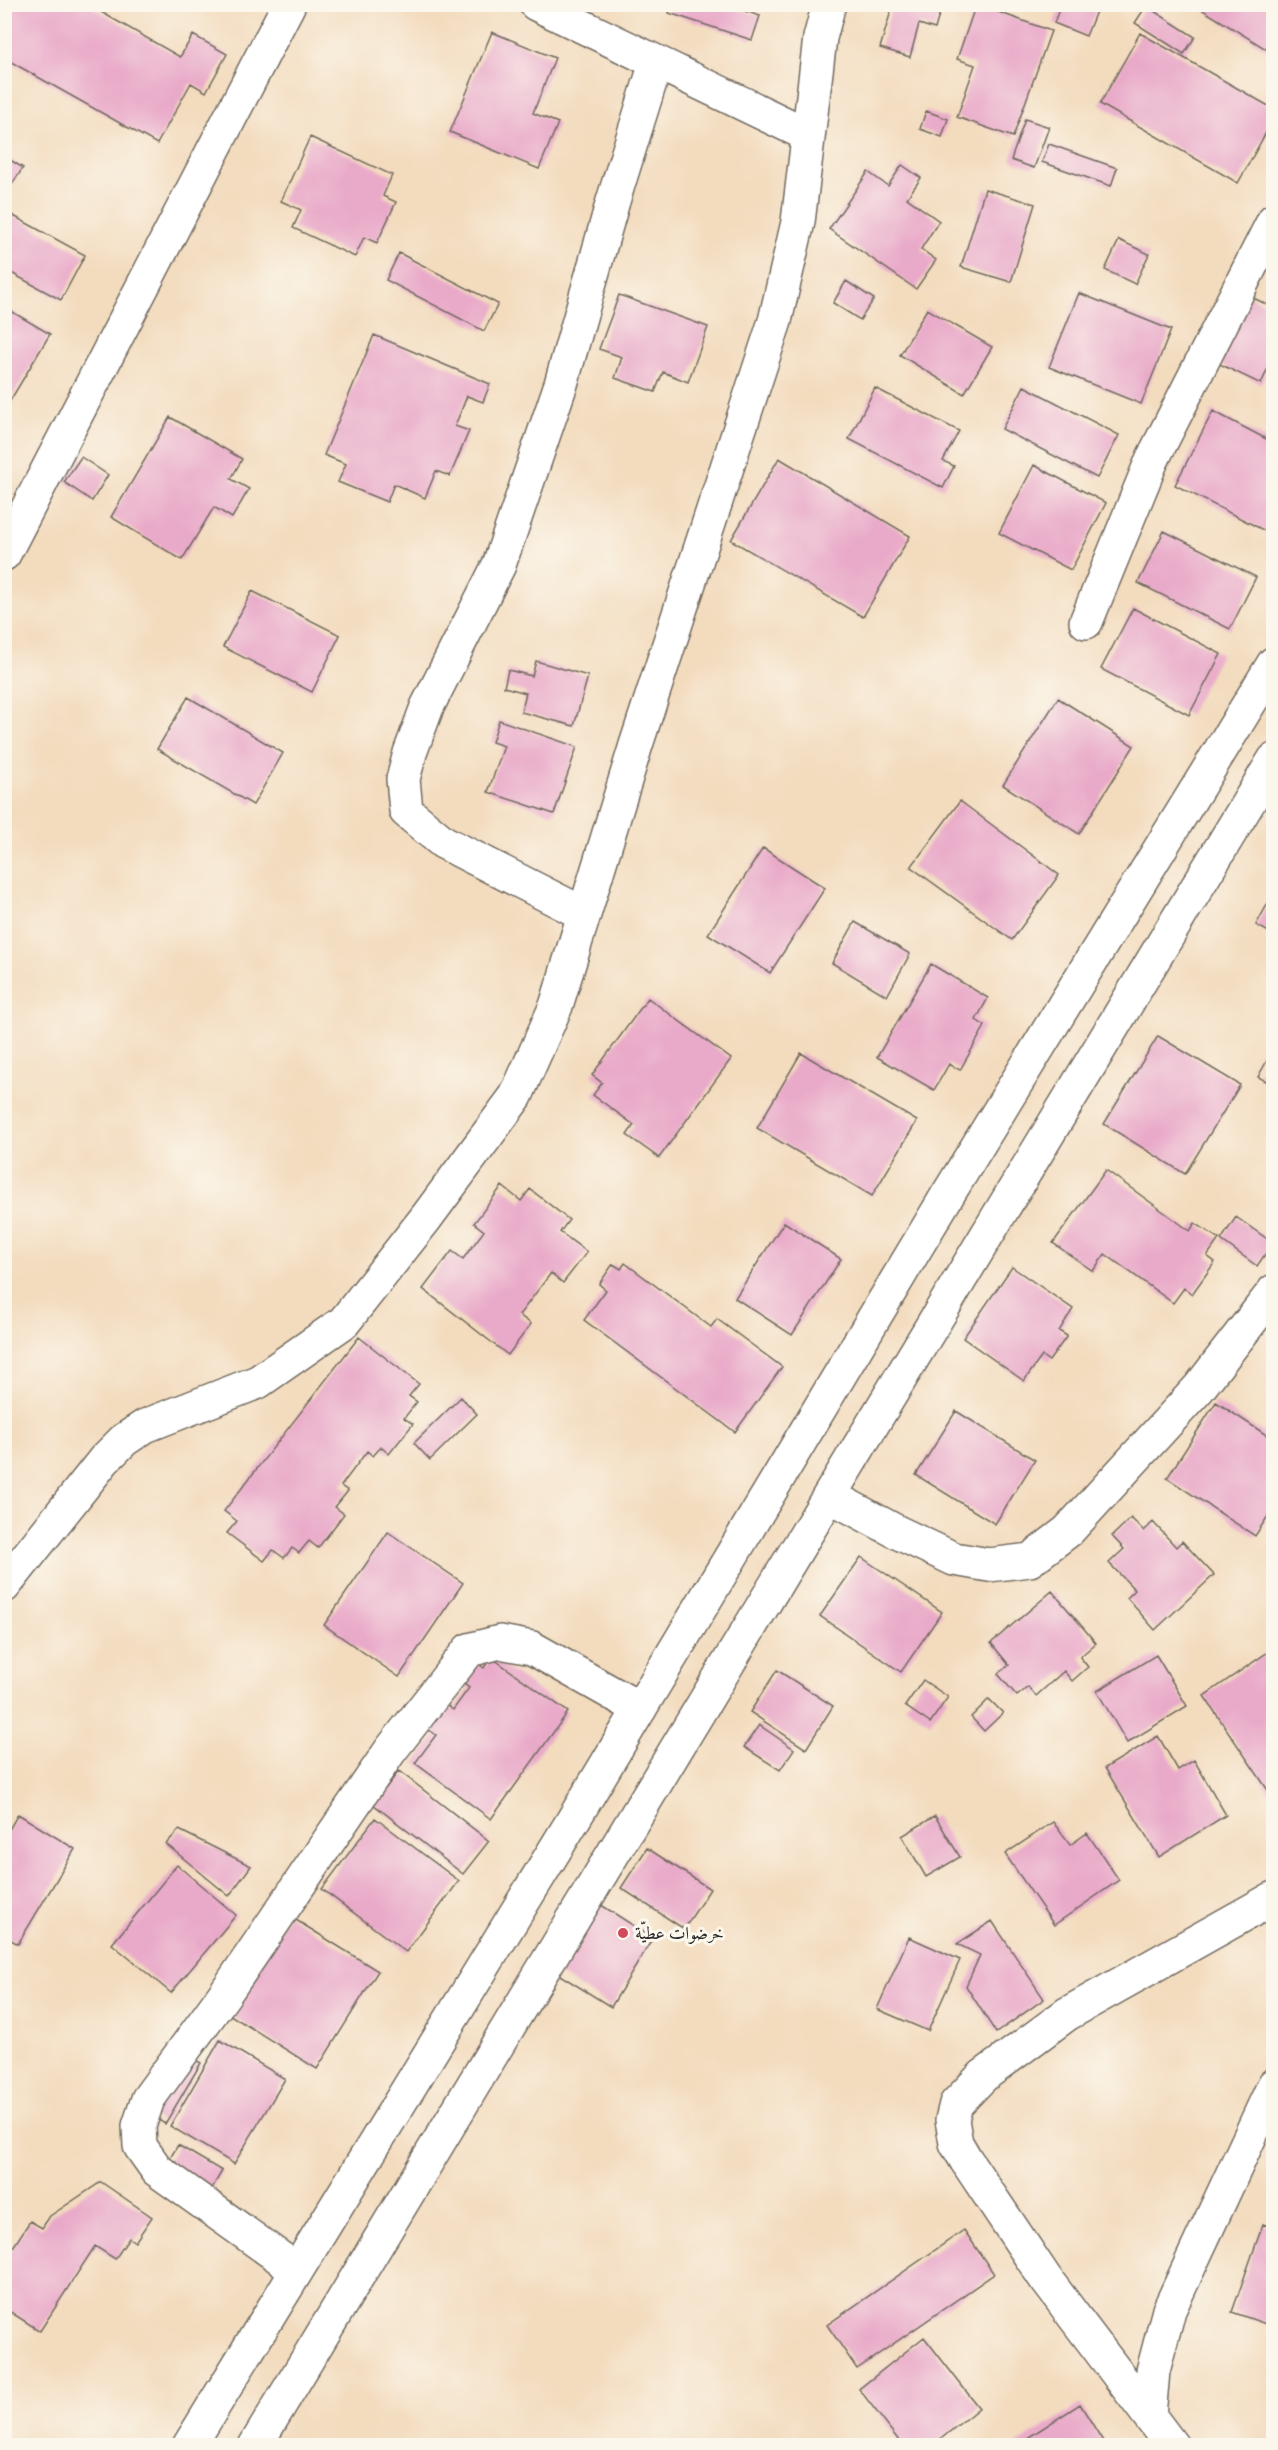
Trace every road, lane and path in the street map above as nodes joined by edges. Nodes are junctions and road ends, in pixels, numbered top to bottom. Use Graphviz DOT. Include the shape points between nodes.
graph roads {
  1 [pos="288,4"];
  2 [pos="536,4"];
  3 [pos="829,4"];
  4 [pos="656,63"];
  5 [pos="807,134"];
  6 [pos="1274,220"];
  7 [pos="13,518"];
  8 [pos="4,554"];
  9 [pos="1086,622"];
  10 [pos="1274,663"];
  11 [pos="1274,760"];
  12 [pos="584,914"];
  13 [pos="1274,1291"];
  14 [pos="830,1496"];
  15 [pos="4,1586"];
  16 [pos="640,1709"];
  17 [pos="1274,1898"];
  18 [pos="1274,2085"];
  19 [pos="297,2270"];
  20 [pos="1149,2415"];
  21 [pos="189,2445"];
  22 [pos="255,2445"];
  23 [pos="1172,2445"];
  1 -- 7 [label="street"];
  2 -- 4 [label="street"];
  3 -- 5 [label="street" via="820,38"];
  4 -- 5 [label="street"];
  4 -- 12 [label="street" via="561,384 499,565 427,707 403,779 406,811 443,842"];
  5 -- 12 [label="street" via="798,222 775,321"];
  6 -- 9 [label="street" via="1152,460"];
  7 -- 8 [label="street"];
  10 -- 16 [label="street" via="947,1196"];
  11 -- 14 [label="street"];
  12 -- 15 [label="street" via="556,1006 516,1096 344,1322 258,1383 146,1426 124,1440"];
  13 -- 14 [label="street" via="1183,1405 1068,1531 1030,1560 989,1565 954,1559"];
  14 -- 22 [label="street"];
  16 -- 19 [label="street"];
  16 -- 19 [label="street" via="532,1648 500,1642 469,1650 390,1751 224,1995 148,2098 139,2126 140,2146 157,2170"];
  17 -- 20 [label="street" via="1067,2014 983,2076 956,2104 952,2120 956,2143 966,2160 1045,2278"];
  18 -- 20 [label="street" via="1169,2310 1153,2371"];
  19 -- 21 [label="street"];
  20 -- 23 [label="street"];
}
